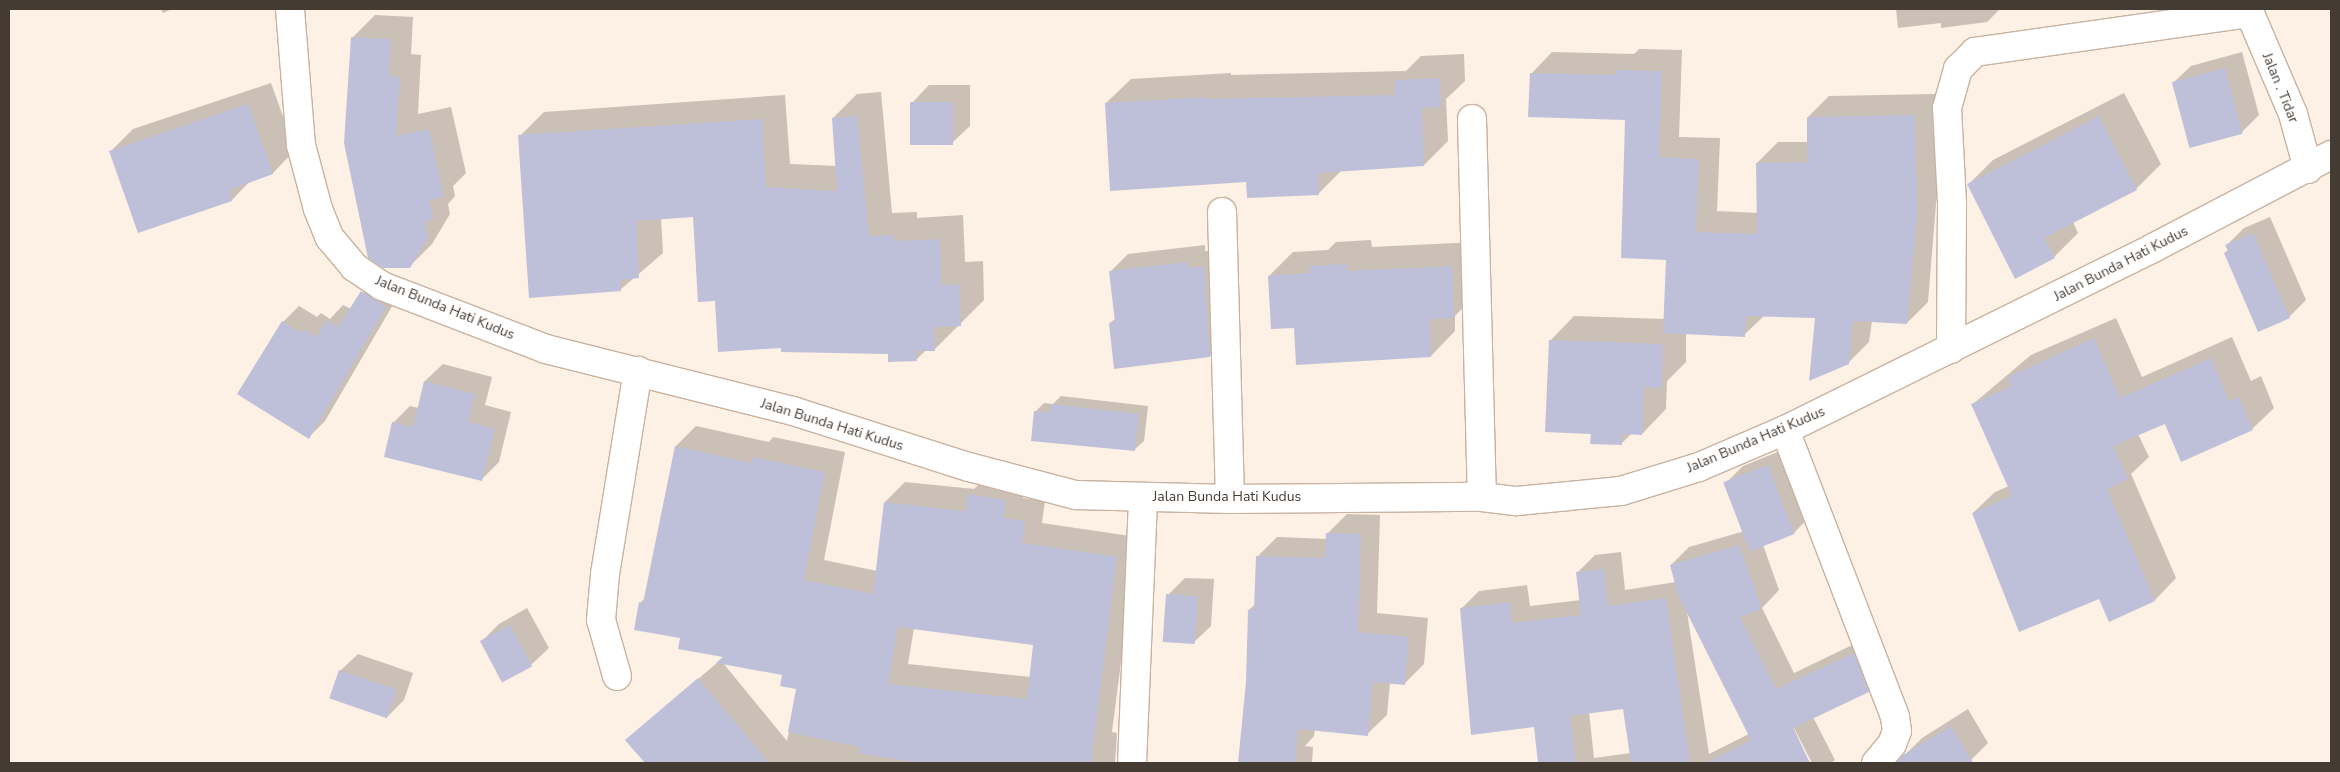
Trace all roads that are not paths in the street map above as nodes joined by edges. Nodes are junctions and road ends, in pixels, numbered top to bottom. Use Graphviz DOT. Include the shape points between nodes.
graph roads {
  1 [pos="290,9"];
  2 [pos="2249,11"];
  3 [pos="1472,119"];
  4 [pos="2331,154"];
  5 [pos="2308,169"];
  6 [pos="1222,212"];
  7 [pos="1951,349"];
  8 [pos="638,371"];
  9 [pos="1785,430"];
  10 [pos="1142,497"];
  11 [pos="1482,497"];
  12 [pos="1230,499"];
  13 [pos="617,676"];
  14 [pos="1132,763"];
  15 [pos="1876,763"];
  1 -- 8 [label="street, Jalan Bunda Hati Kudus" via="301,145 318,210 330,238 354,268 382,286 546,349"];
  2 -- 5 [label="street, Jalan . Tidar" via="2293,114"];
  2 -- 7 [label="street" via="1975,52 1958,69 1947,108 1952,203"];
  3 -- 11 [label="street"];
  4 -- 5 [label="street, Jalan Bunda Hati Kudus"];
  5 -- 7 [label="street, Jalan Bunda Hati Kudus"];
  6 -- 12 [label="street"];
  7 -- 9 [label="street, Jalan Bunda Hati Kudus"];
  8 -- 10 [label="street, Jalan Bunda Hati Kudus" via="793,412 969,467 1076,495"];
  8 -- 13 [label="street" via="605,574 601,620"];
  9 -- 11 [label="street, Jalan Bunda Hati Kudus" via="1699,468 1622,491 1551,500"];
  9 -- 15 [label="street" via="1895,717 1897,731 1892,744"];
  10 -- 12 [label="street, Jalan Bunda Hati Kudus"];
  10 -- 14 [label="street"];
  11 -- 12 [label="street, Jalan Bunda Hati Kudus"];
}
